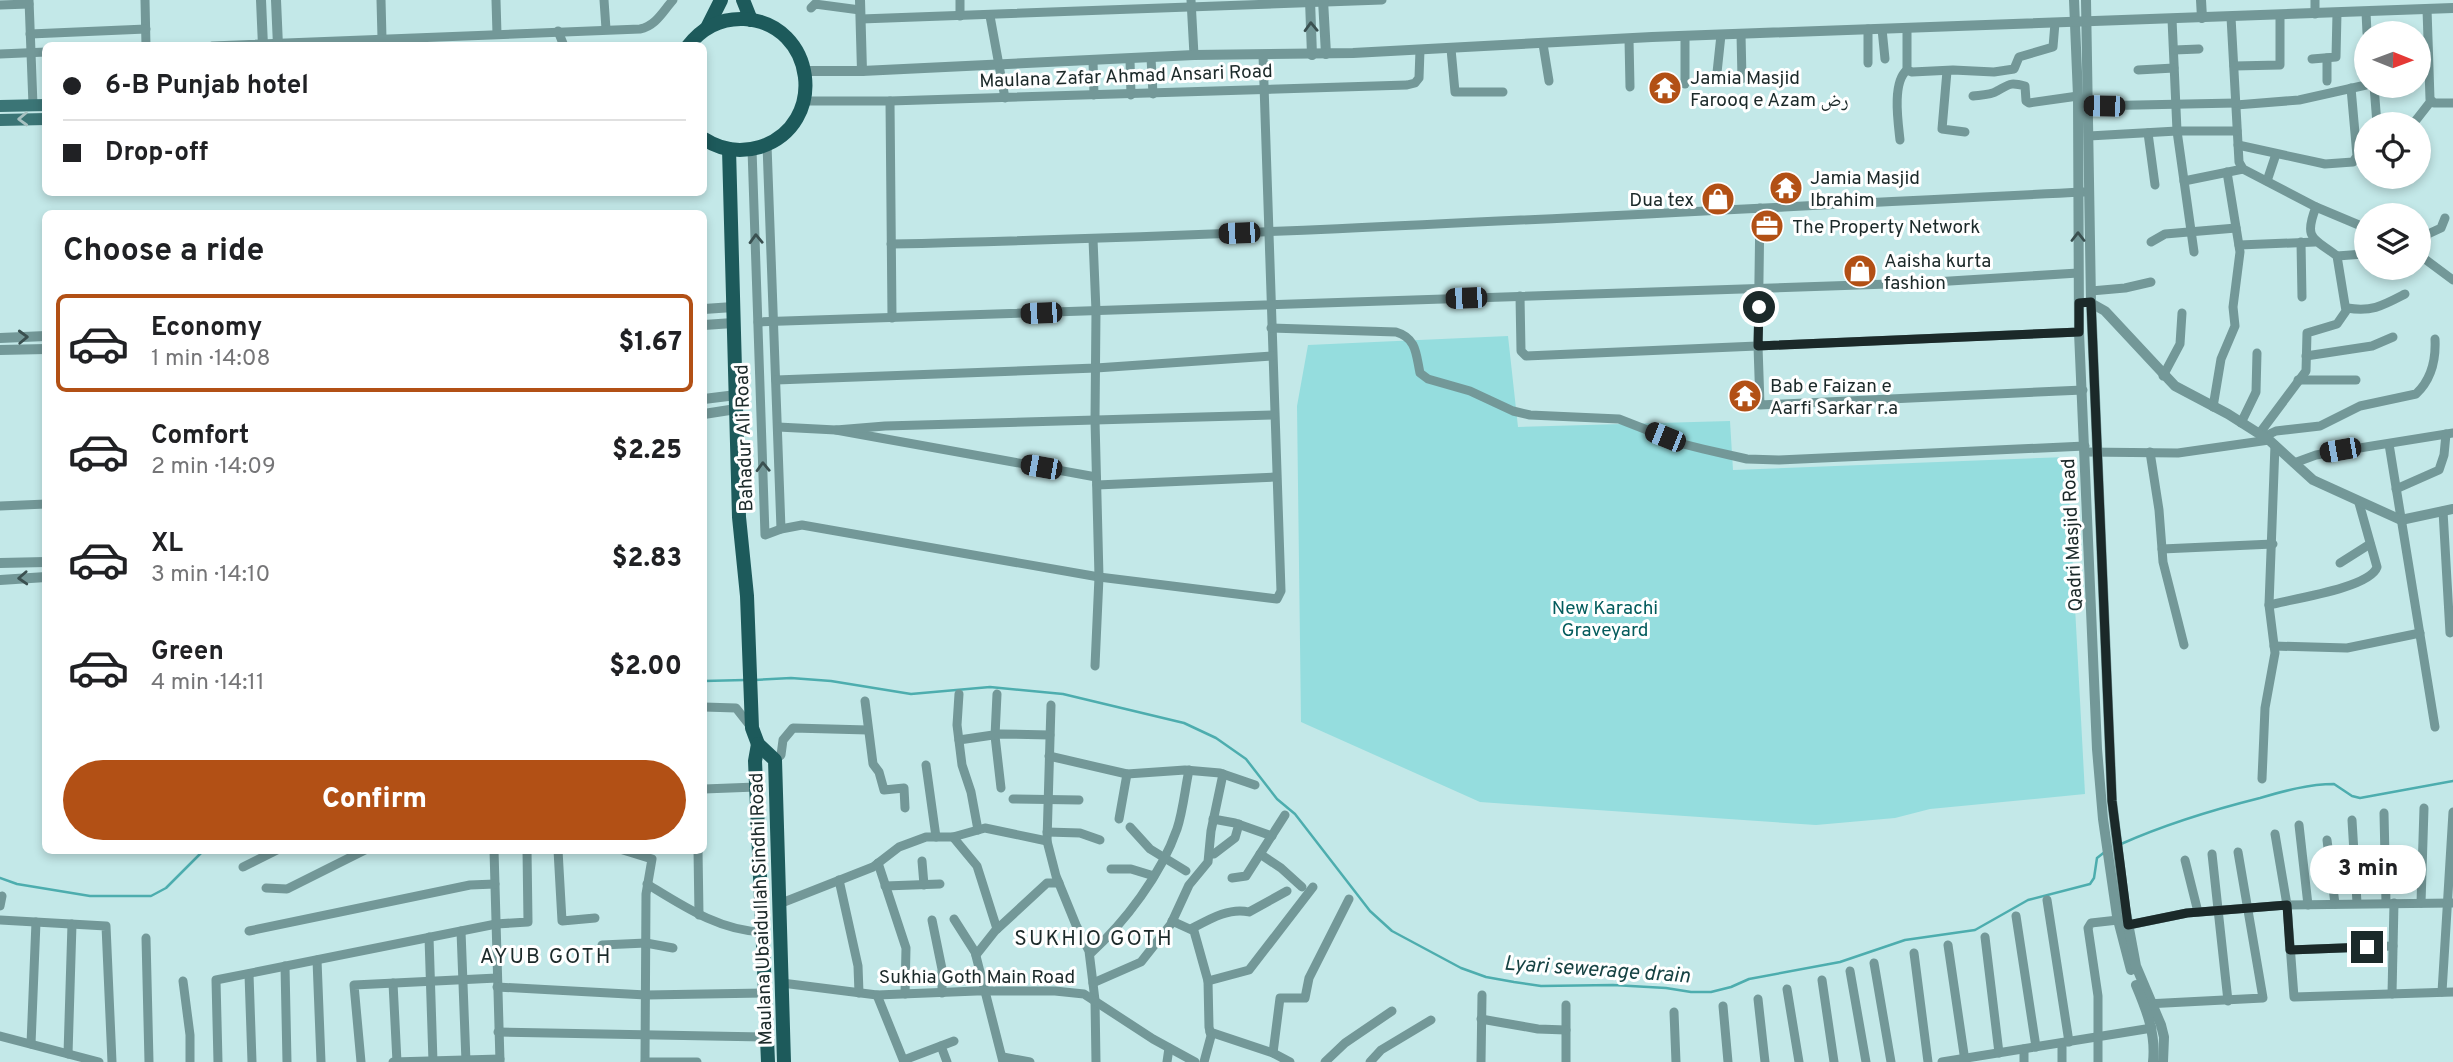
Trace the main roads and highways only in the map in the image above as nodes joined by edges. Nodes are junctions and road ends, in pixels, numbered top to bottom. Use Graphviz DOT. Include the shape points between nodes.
graph roads {
  1 [pos="720,0"];
  2 [pos="743,0"];
  3 [pos="751,20"];
  4 [pos="707,28"];
  5 [pos="692,42"];
  6 [pos="39,105"];
  7 [pos="0,106"];
  8 [pos="42,119"];
  9 [pos="0,120"];
  10 [pos="707,140"];
  11 [pos="729,149"];
  12 [pos="758,744"];
  13 [pos="768,1062"];
  14 [pos="784,1062"];
  1 -- 4 [label="main road"];
  2 -- 3 [label="main road"];
  3 -- 4 [label="main road" via="733,19"];
  3 -- 11 [label="main road" via="789,40 799,55 804,101 790,127 767,145"];
  4 -- 5 [label="main road"];
  6 -- 7 [label="main road"];
  8 -- 9 [label="main road, one-way"];
  10 -- 11 [label="main road"];
  11 -- 12 [label="main road" via="739,517 751,721"];
  12 -- 13 [label="main road, Maulana Ubaidullah Sindhi Road" via="755,761"];
  12 -- 14 [label="main road, Maulana Ubaidullah Sindhi Road" via="775,760"];
}
